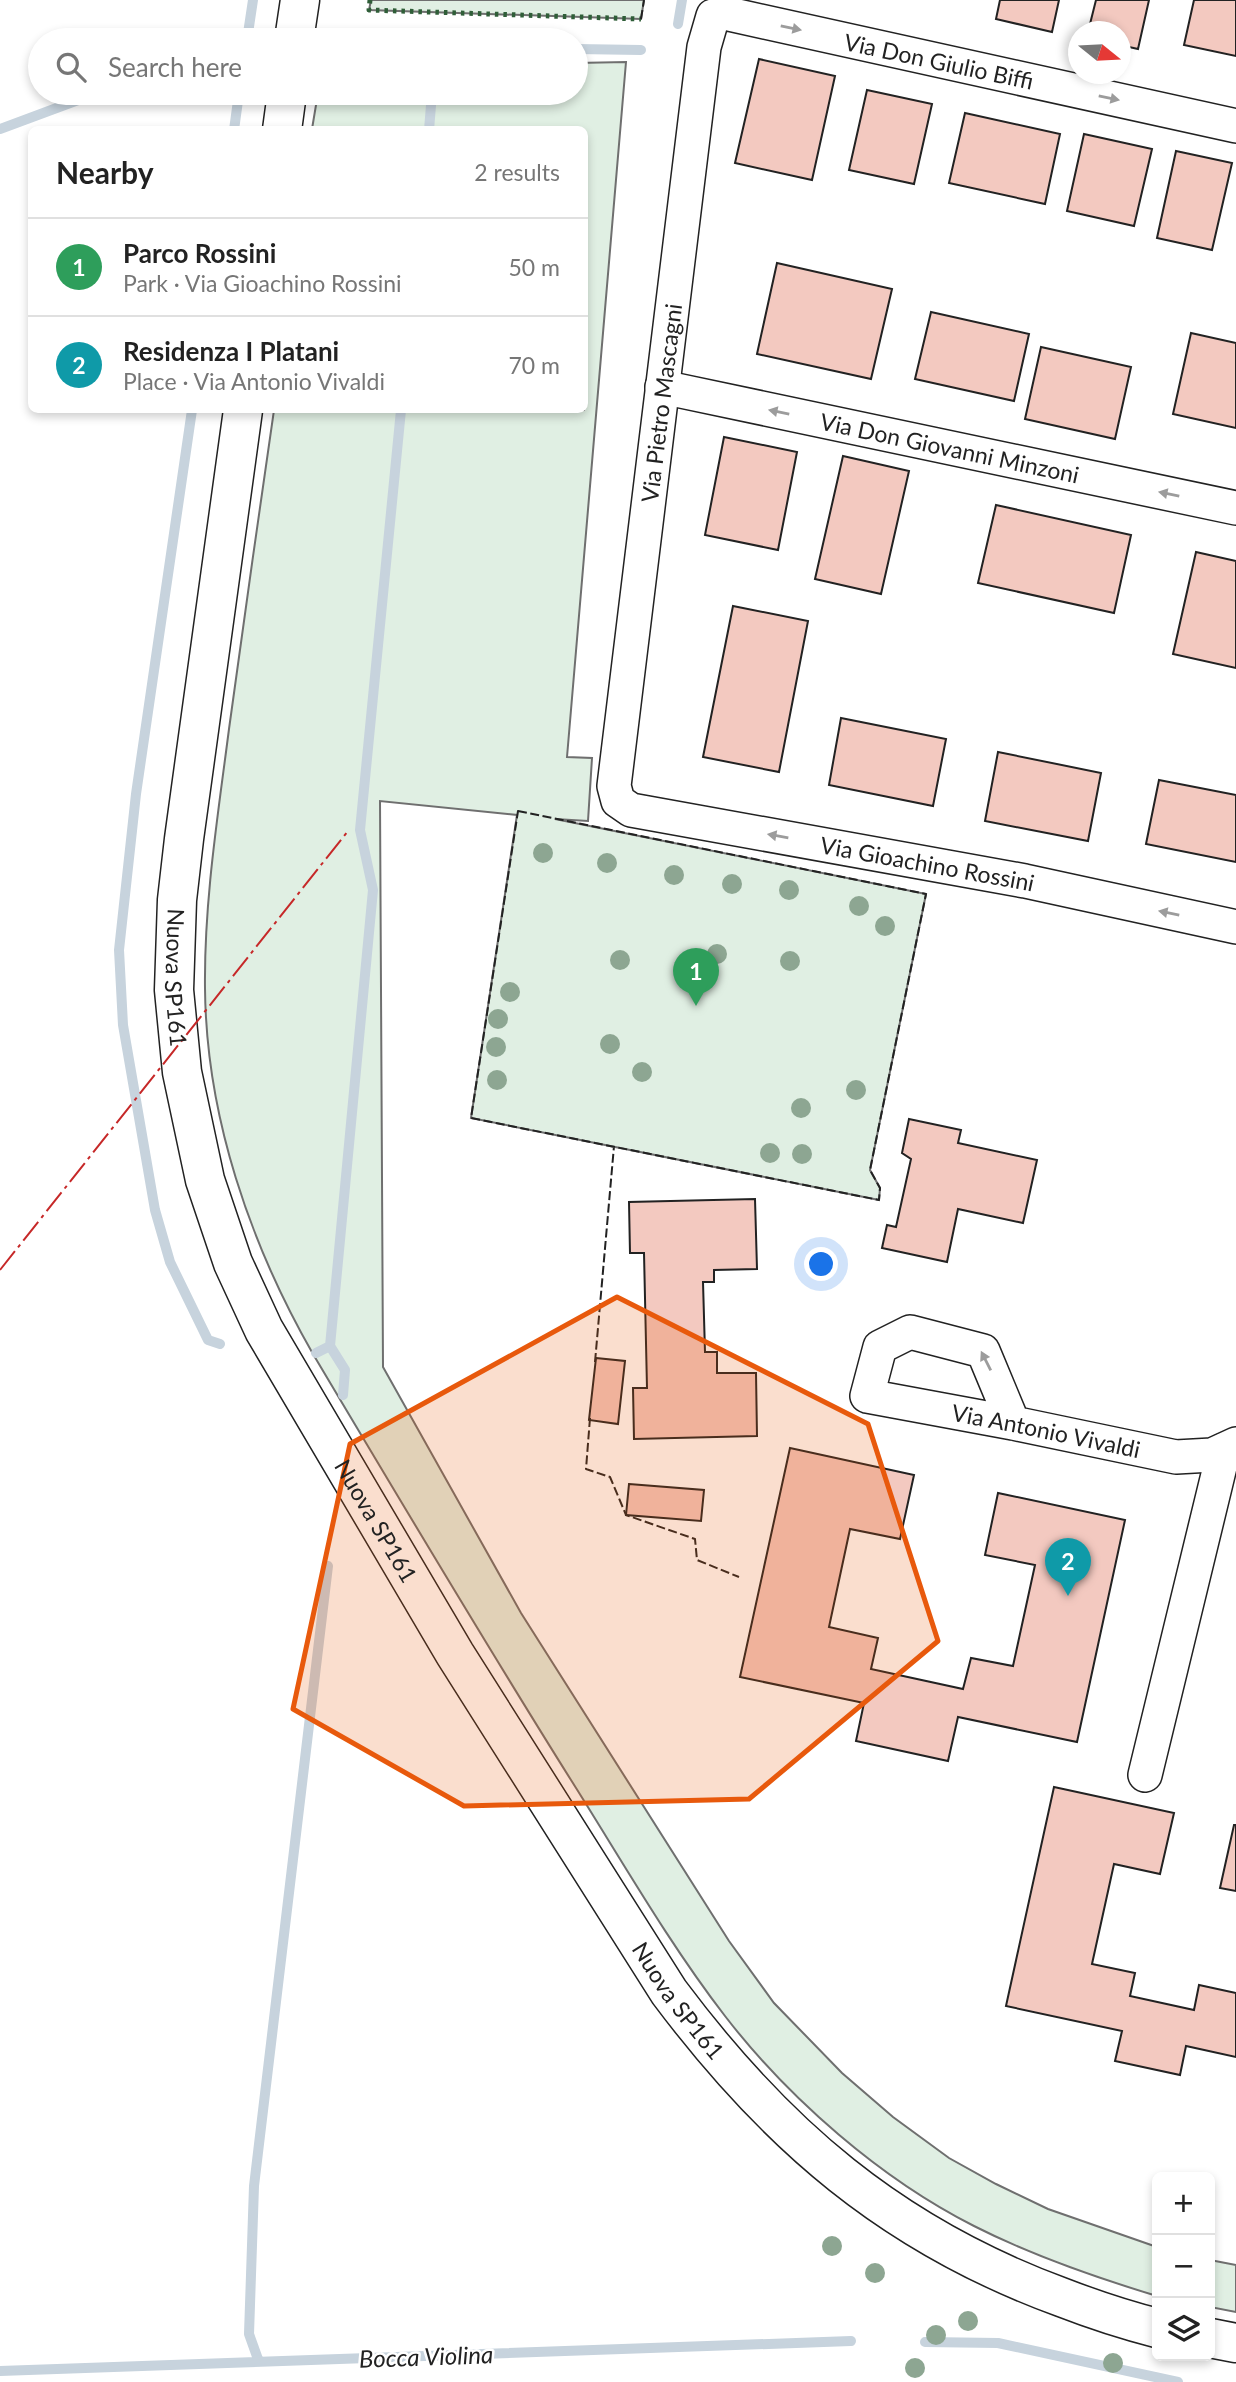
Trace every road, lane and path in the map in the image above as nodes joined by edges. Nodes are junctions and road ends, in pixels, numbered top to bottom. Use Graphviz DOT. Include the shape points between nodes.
graph roads {
  1 [pos="300,0"];
  2 [pos="724,13"];
  3 [pos="296,28"];
  4 [pos="285,105"];
  5 [pos="283,126"];
  6 [pos="1236,126"];
  7 [pos="662,387"];
  8 [pos="243,413"];
  9 [pos="1236,508"];
  10 [pos="616,791"];
  11 [pos="1236,927"];
  12 [pos="1013,1423"];
  13 [pos="1230,1447"];
  14 [pos="1145,1775"];
  15 [pos="1152,2326"];
  16 [pos="1215,2339"];
  17 [pos="1236,2343"];
  1 -- 3 [label="main road"];
  2 -- 6 [label="street, Via Don Giulio Biffi, one-way"];
  2 -- 7 [label="street, Via Pietro Mascagni" via="713,16 704,47"];
  4 -- 5 [label="main road"];
  9 -- 7 [label="street, Via Don Giovanni Minzoni, one-way"];
  7 -- 10 [label="street, Via Pietro Mascagni"];
  8 -- 15 [label="main road, Nuova SP161" via="184,839 174,990 182,1072 199,1158 220,1230 249,1299 456,1654 669,1992 729,2068 790,2131 922,2232 1017,2280"];
  11 -- 10 [label="street, Via Gioachino Rossini, one-way" via="1025,881 631,810"];
  12 -- 12 [label="street, Via Antonio Vivaldi, one-way" via="983,1351 910,1332 880,1347 867,1396"];
  12 -- 13 [label="street, Via Antonio Vivaldi" via="1176,1457 1198,1458"];
  13 -- 14 [label="street, Via Antonio Vivaldi"];
  16 -- 17 [label="main road"];
}
